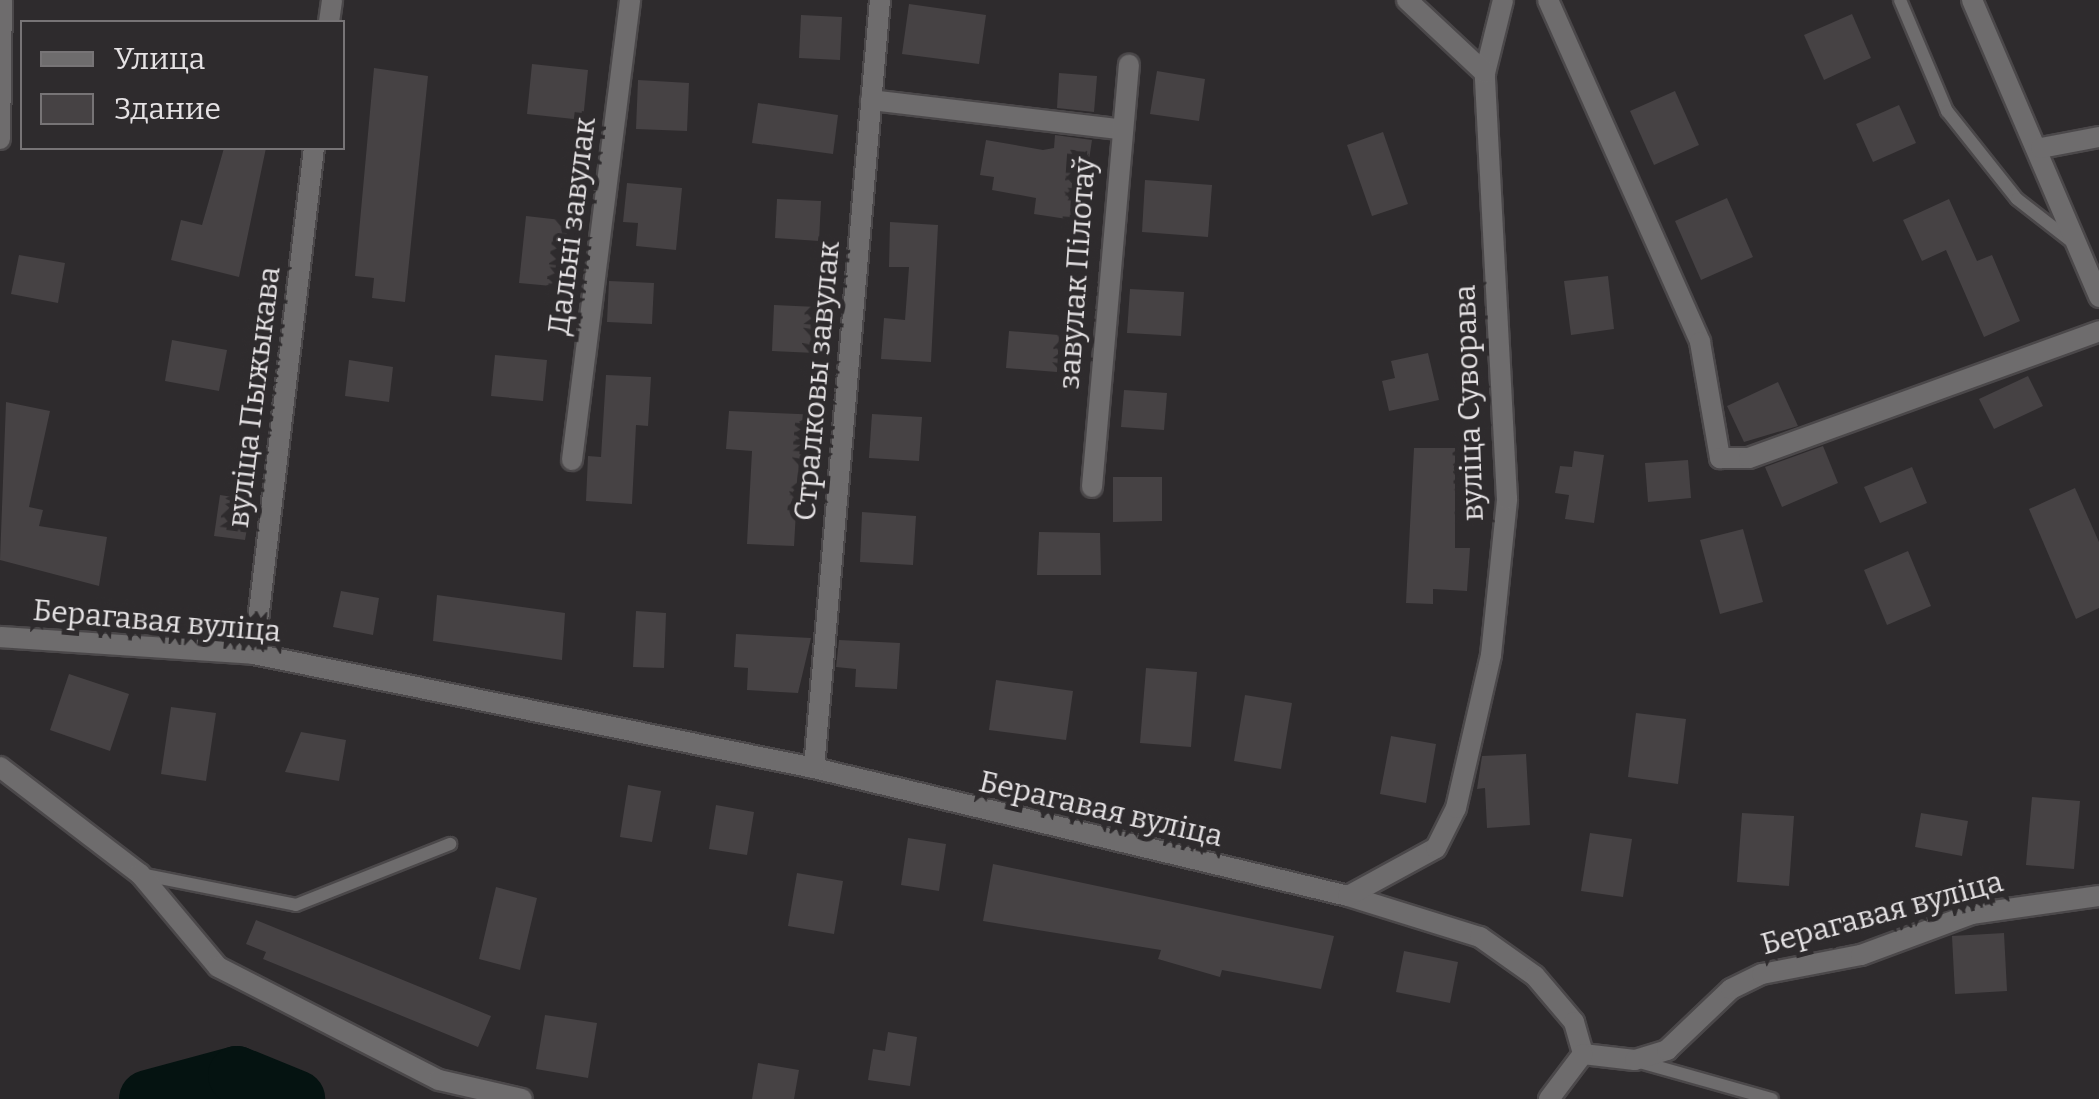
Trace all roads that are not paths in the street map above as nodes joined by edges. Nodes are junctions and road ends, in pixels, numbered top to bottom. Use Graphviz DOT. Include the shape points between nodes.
graph roads {
  1 [pos="2,0"];
  2 [pos="630,0"];
  3 [pos="880,0"];
  4 [pos="1407,0"];
  5 [pos="1503,0"];
  6 [pos="1548,0"];
  7 [pos="1900,0"];
  8 [pos="1972,0"];
  9 [pos="1129,65"];
  10 [pos="1485,73"];
  11 [pos="871,100"];
  12 [pos="1116,129"];
  13 [pos="2099,136"];
  14 [pos="0,139"];
  15 [pos="2041,148"];
  16 [pos="314,150"];
  17 [pos="2079,247"];
  18 [pos="2099,297"];
  19 [pos="2099,331"];
  20 [pos="572,460"];
  21 [pos="1092,486"];
  22 [pos="0,638"];
  23 [pos="254,654"];
  24 [pos="0,768"];
  25 [pos="814,768"];
  26 [pos="450,844"];
  27 [pos="140,874"];
  28 [pos="1348,896"];
  29 [pos="2099,896"];
  30 [pos="1583,1054"];
  31 [pos="1635,1060"];
  32 [pos="522,1099"];
  33 [pos="1549,1099"];
  34 [pos="1772,1099"];
  1 -- 14 [label="street"];
  2 -- 20 [label="street, Дальні завулак"];
  3 -- 11 [label="street, Стралковы завулак"];
  4 -- 10 [label="street"];
  5 -- 10 [label="street, вуліца Суворава"];
  6 -- 19 [label="street" via="1700,342 1720,458 1749,458"];
  7 -- 17 [label="lane" via="1947,111 2017,198"];
  8 -- 15 [label="street"];
  9 -- 12 [label="street, завулак Пілотаў"];
  10 -- 28 [label="street, вуліца Суворава" via="1508,499 1491,655 1456,808 1436,848"];
  11 -- 12 [label="street"];
  11 -- 25 [label="street, Стралковы завулак"];
  12 -- 21 [label="street, завулак Пілотаў"];
  13 -- 15 [label="street"];
  15 -- 17 [label="street"];
  16 -- 23 [label="street, вуліца Пыжыкава"];
  17 -- 18 [label="street"];
  22 -- 23 [label="street, Берагавая вуліца"];
  23 -- 25 [label="street, Берагавая вуліца"];
  24 -- 27 [label="street"];
  25 -- 28 [label="street, Берагавая вуліца"];
  26 -- 27 [label="lane" via="296,905"];
  27 -- 32 [label="street" via="218,967 439,1080"];
  28 -- 30 [label="street, Берагавая вуліца" via="1480,937 1534,976 1574,1022"];
  29 -- 31 [label="street, Берагавая вуліца" via="1972,914 1861,955 1762,974 1731,989 1667,1050"];
  30 -- 31 [label="street"];
  30 -- 33 [label="street"];
  31 -- 34 [label="lane"];
}
